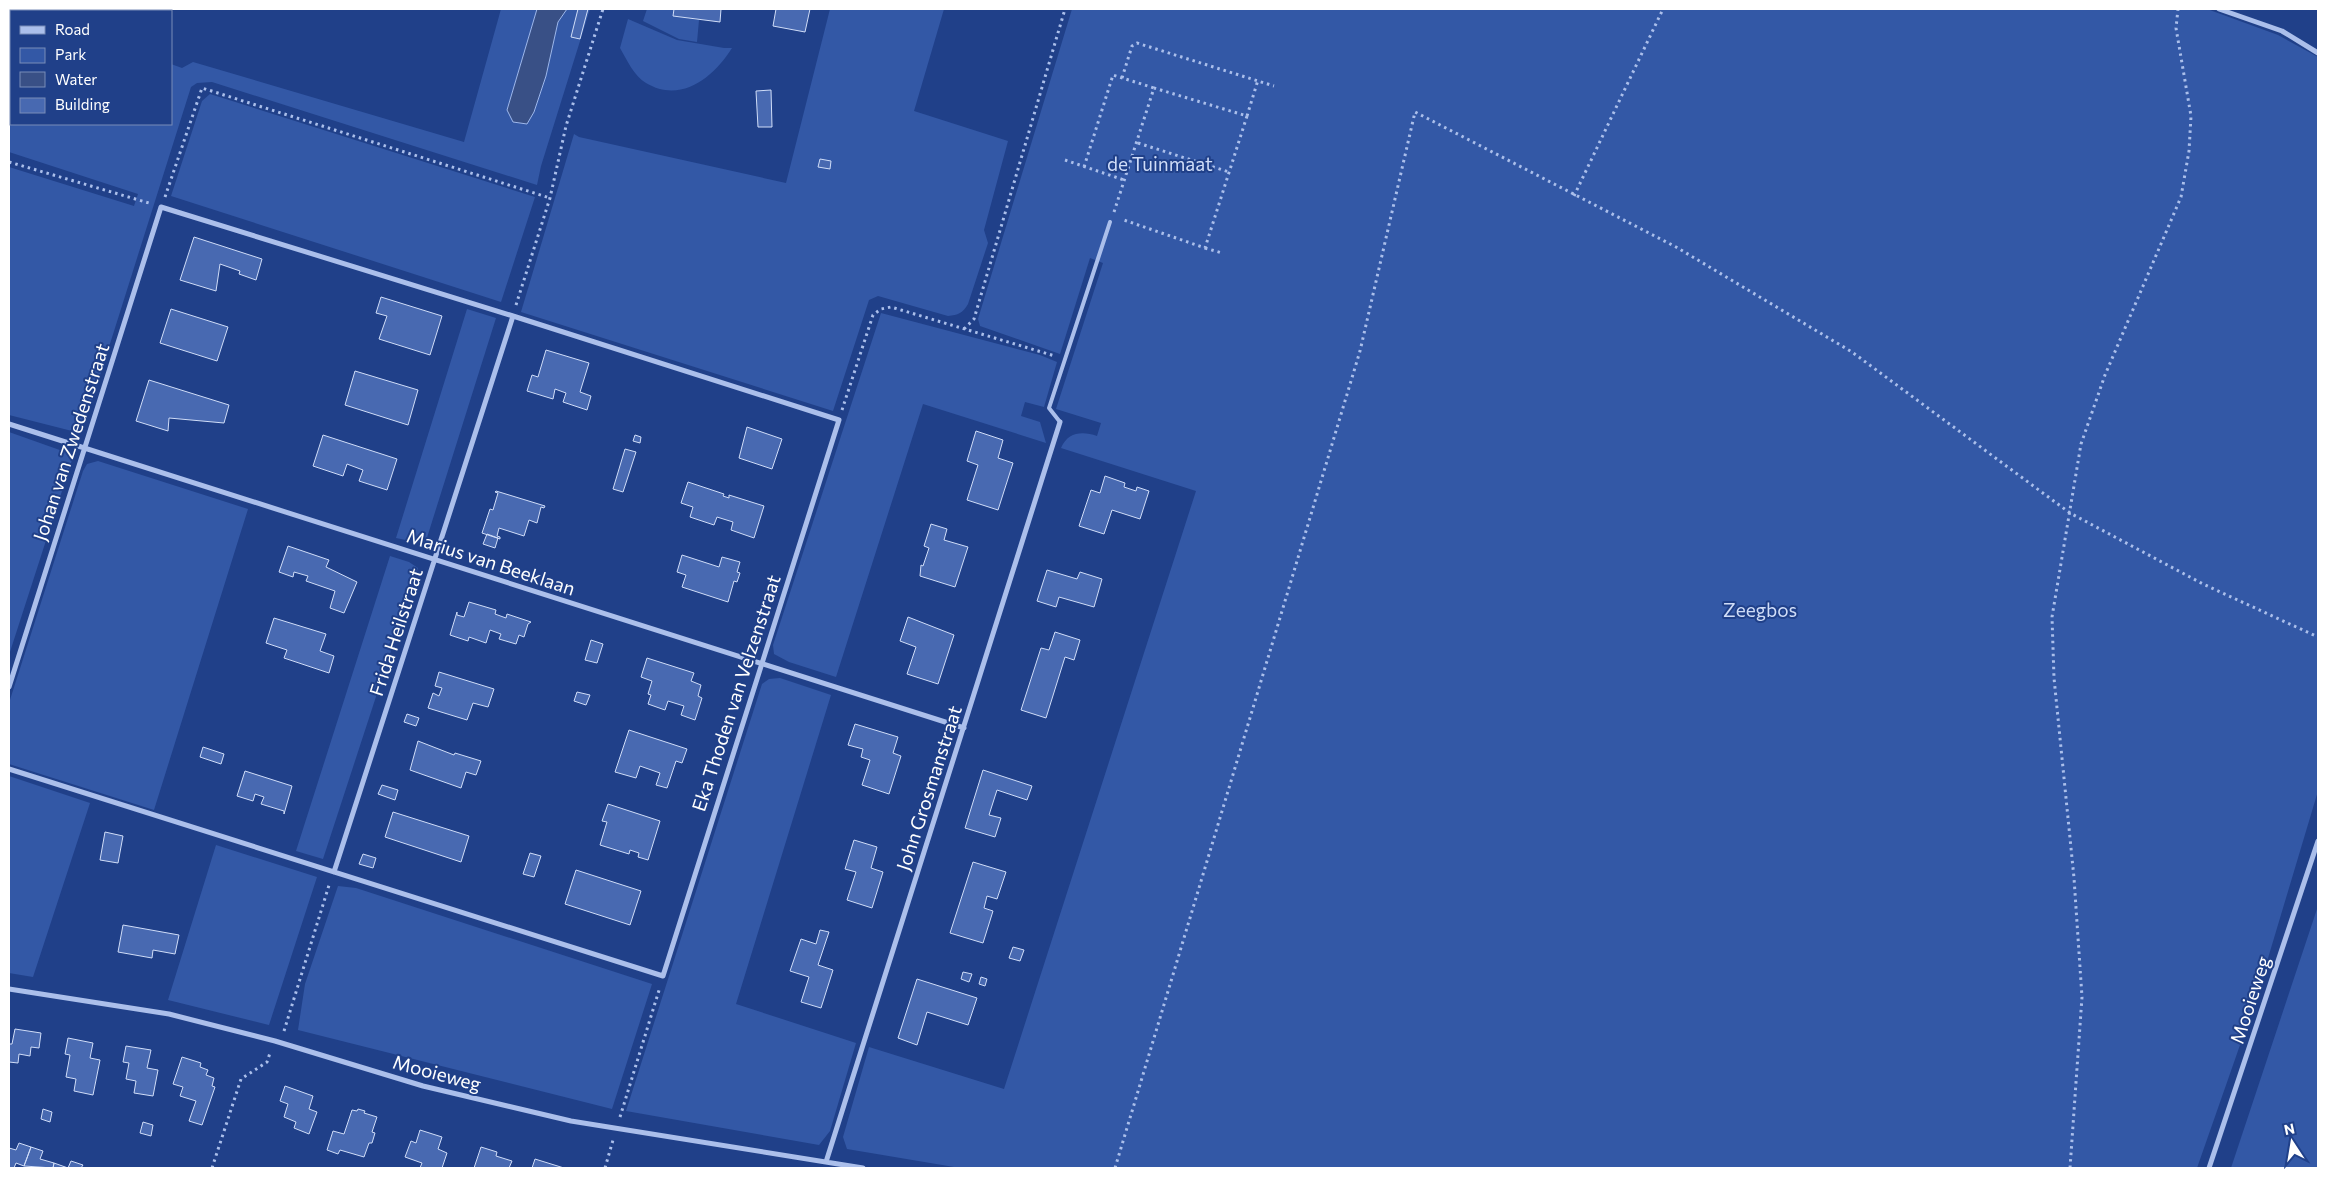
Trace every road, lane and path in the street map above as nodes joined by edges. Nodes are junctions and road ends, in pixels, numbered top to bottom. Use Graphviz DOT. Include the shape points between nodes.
graph roads {
  1 [pos="603,9"];
  2 [pos="1065,9"];
  3 [pos="1663,9"];
  4 [pos="2178,9"];
  5 [pos="2220,9"];
  6 [pos="2318,53"];
  7 [pos="1122,78"];
  8 [pos="1258,80"];
  9 [pos="1274,86"];
  10 [pos="1154,88"];
  11 [pos="1247,116"];
  12 [pos="1138,143"];
  13 [pos="1065,160"];
  14 [pos="9,162"];
  15 [pos="1084,167"];
  16 [pos="1229,172"];
  17 [pos="1124,180"];
  18 [pos="1574,196"];
  19 [pos="550,198"];
  20 [pos="143,202"];
  21 [pos="161,207"];
  22 [pos="1110,222"];
  23 [pos="1205,248"];
  24 [pos="1222,253"];
  25 [pos="513,316"];
  26 [pos="964,328"];
  27 [pos="1065,359"];
  28 [pos="839,420"];
  29 [pos="1060,422"];
  30 [pos="9,424"];
  31 [pos="84,448"];
  32 [pos="2070,513"];
  33 [pos="435,560"];
  34 [pos="2318,637"];
  35 [pos="762,663"];
  36 [pos="9,687"];
  37 [pos="964,728"];
  38 [pos="9,769"];
  39 [pos="2318,841"];
  40 [pos="334,872"];
  41 [pos="663,976"];
  42 [pos="9,989"];
  43 [pos="278,1042"];
  44 [pos="617,1130"];
  45 [pos="826,1162"];
  46 [pos="212,1168"];
  47 [pos="605,1168"];
  48 [pos="863,1168"];
  49 [pos="1114,1168"];
  50 [pos="2070,1168"];
  51 [pos="2209,1168"];
  1 -- 19 [label="path" via="566,126"];
  2 -- 26 [label="path" via="974,319"];
  3 -- 18 [label="path"];
  4 -- 32 [label="path" via="2176,28 2191,116 2181,197 2105,375 2081,444"];
  5 -- 6 [label="street" via="2282,30"];
  7 -- 8 [label="path" via="1132,46 1137,43"];
  7 -- 10 [label="path"];
  7 -- 15 [label="path" via="1113,75"];
  8 -- 9 [label="path"];
  8 -- 11 [label="path"];
  10 -- 11 [label="path"];
  10 -- 12 [label="path"];
  11 -- 16 [label="path"];
  12 -- 16 [label="path"];
  12 -- 17 [label="path"];
  13 -- 15 [label="path"];
  14 -- 20 [label="path"];
  15 -- 17 [label="path"];
  16 -- 23 [label="path"];
  17 -- 23 [label="path" via="1112,217"];
  18 -- 32 [label="path" via="1676,247 1852,352"];
  18 -- 49 [label="path" via="1415,112 1360,351"];
  19 -- 21 [label="path" via="202,88"];
  19 -- 25 [label="path"];
  21 -- 25 [label="street"];
  21 -- 31 [label="street, Johan van Zwedenstraat"];
  22 -- 27 [label="lane"];
  23 -- 24 [label="path"];
  25 -- 28 [label="street"];
  25 -- 33 [label="street, Frida Heilstraat"];
  26 -- 27 [label="path"];
  26 -- 28 [label="path" via="896,309 881,309 873,315"];
  27 -- 29 [label="lane" via="1049,408"];
  28 -- 35 [label="street, Eka Thoden van Velzenstraat"];
  29 -- 37 [label="street, John Grosmanstraat"];
  30 -- 31 [label="street, Marius van Beeklaan"];
  31 -- 33 [label="street, Marius van Beeklaan"];
  31 -- 36 [label="street, Johan van Zwedenstraat"];
  32 -- 34 [label="path" via="2203,584"];
  32 -- 50 [label="path" via="2052,617 2054,678 2082,997"];
  33 -- 35 [label="street, Marius van Beeklaan"];
  33 -- 40 [label="street, Frida Heilstraat"];
  35 -- 37 [label="street, Marius van Beeklaan"];
  35 -- 41 [label="street, Eka Thoden van Velzenstraat"];
  37 -- 45 [label="street, John Grosmanstraat"];
  38 -- 40 [label="street"];
  39 -- 51 [label="street, Mooieweg"];
  40 -- 41 [label="street"];
  40 -- 43 [label="path"];
  41 -- 44 [label="path"];
  42 -- 43 [label="street, Mooieweg" via="169,1014"];
  43 -- 44 [label="street, Mooieweg" via="422,1086"];
  43 -- 46 [label="path" via="267,1062 242,1079"];
  44 -- 45 [label="street, Mooieweg"];
  44 -- 47 [label="path"];
  45 -- 48 [label="street, Mooieweg"];
}
